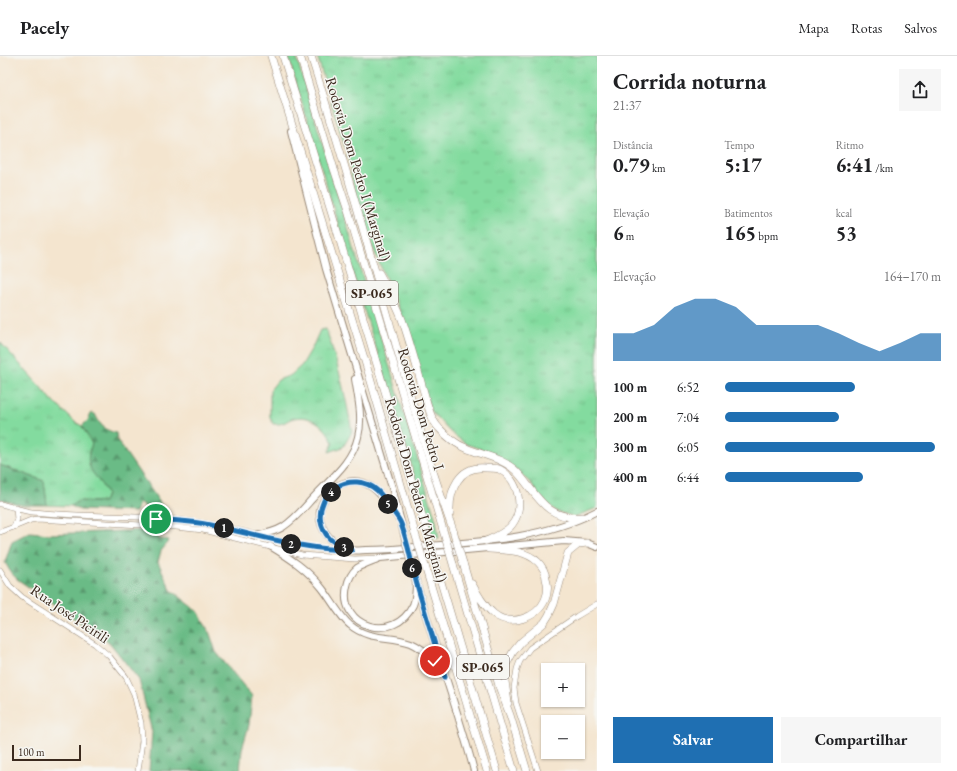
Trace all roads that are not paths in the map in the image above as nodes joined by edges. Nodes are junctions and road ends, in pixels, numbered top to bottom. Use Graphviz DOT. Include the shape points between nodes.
graph roads {
  1 [pos="271,56"];
  2 [pos="283,56"];
  3 [pos="300,56"];
  4 [pos="311,56"];
  5 [pos="276,69"];
  6 [pos="359,215"];
  7 [pos="353,362"];
  8 [pos="0,504"];
  9 [pos="16,509"];
  10 [pos="597,511"];
  11 [pos="582,517"];
  12 [pos="450,522"];
  13 [pos="401,523"];
  14 [pos="14,527"];
  15 [pos="0,532"];
  16 [pos="254,536"];
  17 [pos="486,541"];
  18 [pos="586,543"];
  19 [pos="270,546"];
  20 [pos="597,547"];
  21 [pos="489,549"];
  22 [pos="352,550"];
  23 [pos="380,558"];
  24 [pos="0,570"];
  25 [pos="467,576"];
  26 [pos="416,581"];
  27 [pos="597,604"];
  28 [pos="445,677"];
  29 [pos="510,715"];
  30 [pos="138,771"];
  31 [pos="474,771"];
  32 [pos="487,771"];
  33 [pos="497,771"];
  34 [pos="514,771"];
  35 [pos="527,771"];
  36 [pos="538,771"];
  1 -- 5 [label="highway, Rodovia Dom Pedro I (Marginal) / SP-065"];
  2 -- 33 [label="highway, Rodovia Dom Pedro I / SP-065, bridge"];
  3 -- 34 [label="highway, Rodovia Dom Pedro I / SP-065, bridge"];
  4 -- 6 [label="highway, Rodovia Dom Pedro I (Marginal) / SP-065"];
  5 -- 7 [label="main road" via="326,269"];
  5 -- 32 [label="highway, Rodovia Dom Pedro I (Marginal) / SP-065, bridge"];
  6 -- 11 [label="highway" via="374,261 399,310 430,410 438,427 466,448 515,470 550,510 563,516"];
  6 -- 12 [label="highway, Rodovia Dom Pedro I (Marginal) / SP-065"];
  7 -- 13 [label="main road"];
  7 -- 16 [label="main road" via="360,422 356,444 351,454 340,470 298,515 271,533"];
  8 -- 9 [label="street"];
  9 -- 14 [label="street" via="17,519"];
  9 -- 16 [label="street" via="208,524"];
  10 -- 11 [label="main road"];
  11 -- 17 [label="main road" via="539,532"];
  12 -- 17 [label="highway" via="449,506 455,482 465,473 479,467 498,469 510,477 517,490 519,503 511,526"];
  12 -- 25 [label="highway, Rodovia Dom Pedro I (Marginal) / SP-065, bridge"];
  13 -- 22 [label="main road" via="384,496 368,484 350,482 336,487 323,502 320,519 324,531 331,540"];
  13 -- 26 [label="main road, bridge"];
  14 -- 15 [label="street"];
  14 -- 19 [label="street" via="31,520 176,527 203,530"];
  16 -- 22 [label="street" via="308,547"];
  17 -- 22 [label="main road" via="387,550"];
  18 -- 20 [label="main road"];
  18 -- 21 [label="main road" via="564,541"];
  18 -- 29 [label="highway" via="579,544 568,553 549,615 544,623 521,642 507,663 505,681"];
  19 -- 23 [label="street" via="302,555 326,558"];
  19 -- 28 [label="main road" via="303,568 321,587 349,625 374,637 411,643 426,652"];
  21 -- 23 [label="main road"];
  21 -- 25 [label="highway" via="520,552 539,562 546,574 548,587 546,600 539,609 528,617 505,620 483,603"];
  23 -- 26 [label="main road" via="357,569 348,580 345,594 347,608 367,627 395,625 406,617 413,604"];
  24 -- 30 [label="street, Rua José Picirili" via="10,586 22,597 95,644 110,656 126,677 134,694 141,722 142,741"];
  25 -- 29 [label="highway, Rodovia Dom Pedro I (Marginal) / SP-065"];
  26 -- 28 [label="main road"];
  27 -- 36 [label="street" via="530,648 517,669 514,688 516,703"];
  28 -- 31 [label="main road"];
  29 -- 35 [label="highway, Rodovia Dom Pedro I (Marginal) / SP-065"];
}
